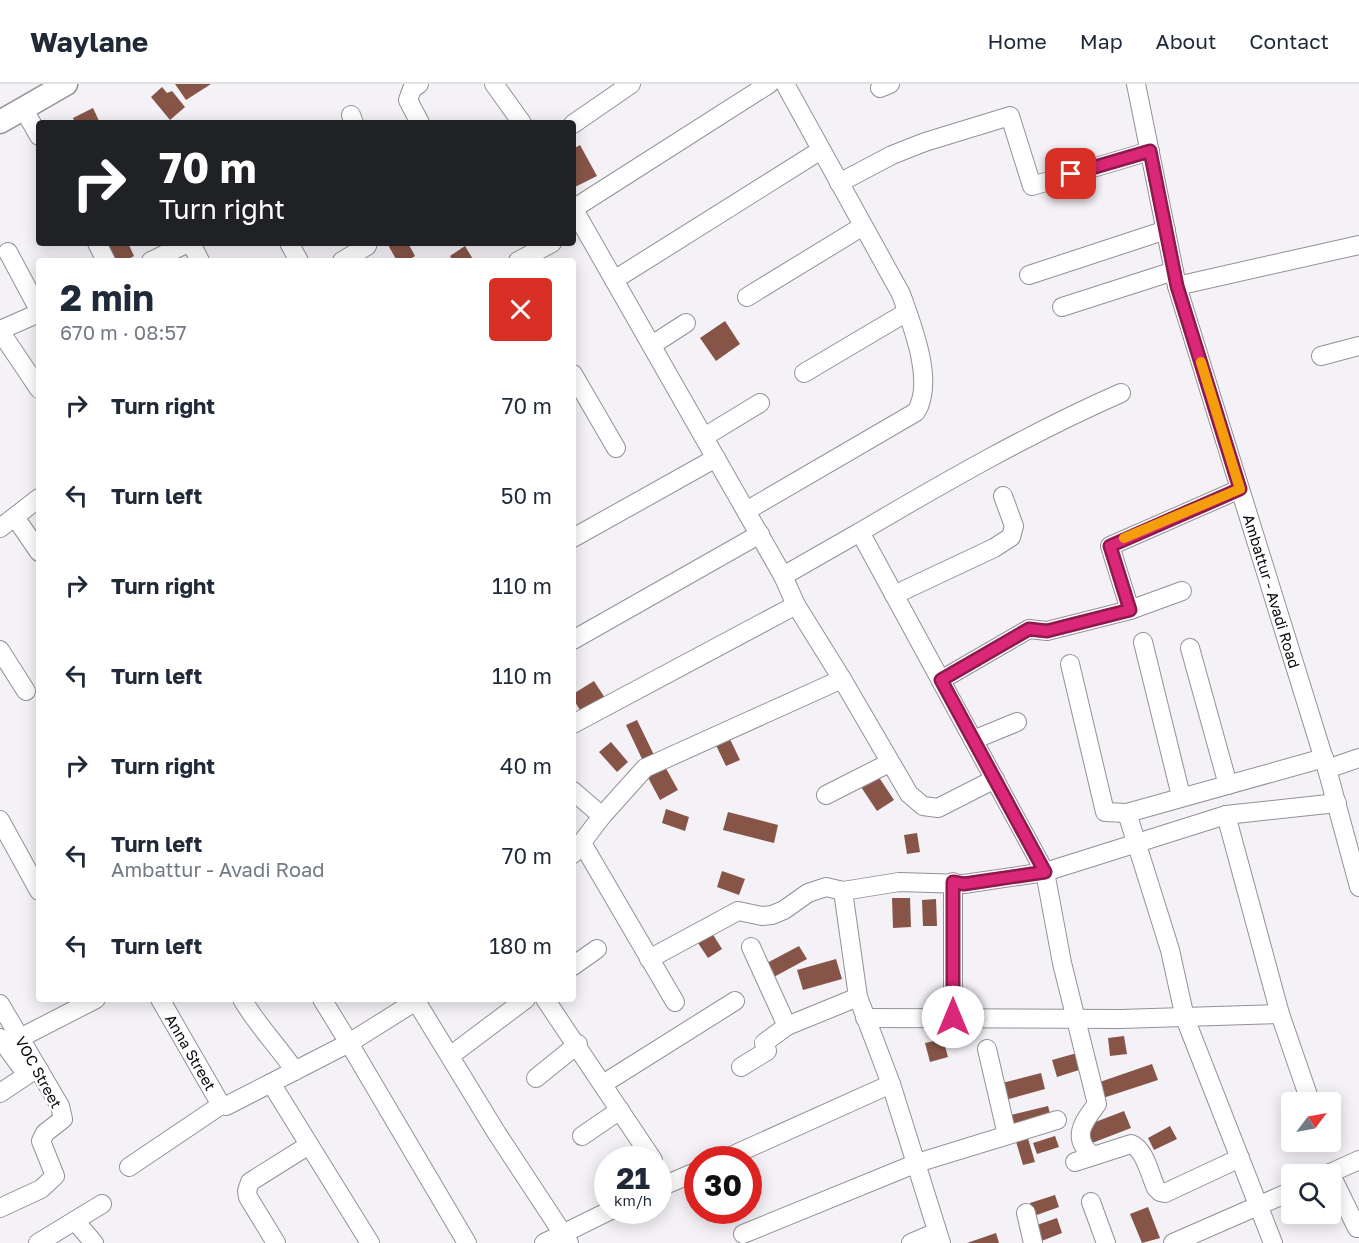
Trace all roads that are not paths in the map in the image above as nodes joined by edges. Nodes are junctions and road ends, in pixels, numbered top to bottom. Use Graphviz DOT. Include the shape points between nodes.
graph roads {
  1 [pos="37,84"];
  2 [pos="66,84"];
  3 [pos="419,84"];
  4 [pos="494,84"];
  5 [pos="631,84"];
  6 [pos="769,84"];
  7 [pos="784,84"];
  8 [pos="1136,84"];
  9 [pos="0,105"];
  10 [pos="23,108"];
  11 [pos="418,120"];
  12 [pos="520,120"];
  13 [pos="0,122"];
  14 [pos="576,122"];
  15 [pos="36,131"];
  16 [pos="821,150"];
  17 [pos="1150,151"];
  18 [pos="840,183"];
  19 [pos="576,206"];
  20 [pos="863,226"];
  21 [pos="578,229"];
  22 [pos="1166,230"];
  23 [pos="1359,245"];
  24 [pos="184,246"];
  25 [pos="367,246"];
  26 [pos="546,246"];
  27 [pos="8,252"];
  28 [pos="158,258"];
  29 [pos="347,258"];
  30 [pos="524,258"];
  31 [pos="1029,275"];
  32 [pos="1175,278"];
  33 [pos="614,280"];
  34 [pos="747,297"];
  35 [pos="36,305"];
  36 [pos="1062,307"];
  37 [pos="36,312"];
  38 [pos="908,312"];
  39 [pos="686,323"];
  40 [pos="0,330"];
  41 [pos="652,345"];
  42 [pos="1359,346"];
  43 [pos="1321,356"];
  44 [pos="804,373"];
  45 [pos="576,379"];
  46 [pos="36,384"];
  47 [pos="1120,393"];
  48 [pos="760,403"];
  49 [pos="704,437"];
  50 [pos="616,448"];
  51 [pos="716,458"];
  52 [pos="1240,489"];
  53 [pos="1003,496"];
  54 [pos="36,500"];
  55 [pos="746,511"];
  56 [pos="15,516"];
  57 [pos="0,528"];
  58 [pos="860,532"];
  59 [pos="759,534"];
  60 [pos="576,536"];
  61 [pos="36,548"];
  62 [pos="783,576"];
  63 [pos="1182,591"];
  64 [pos="894,595"];
  65 [pos="796,605"];
  66 [pos="1130,610"];
  67 [pos="576,638"];
  68 [pos="1143,642"];
  69 [pos="1190,648"];
  70 [pos="0,650"];
  71 [pos="1070,664"];
  72 [pos="842,679"];
  73 [pos="941,680"];
  74 [pos="26,691"];
  75 [pos="576,722"];
  76 [pos="1017,722"];
  77 [pos="973,740"];
  78 [pos="1359,758"];
  79 [pos="889,763"];
  80 [pos="1326,763"];
  81 [pos="994,779"];
  82 [pos="1228,784"];
  83 [pos="576,794"];
  84 [pos="826,795"];
  85 [pos="1181,796"];
  86 [pos="1337,803"];
  87 [pos="1127,813"];
  88 [pos="1226,815"];
  89 [pos="602,816"];
  90 [pos="0,820"];
  91 [pos="1137,843"];
  92 [pos="1354,847"];
  93 [pos="577,848"];
  94 [pos="1045,872"];
  95 [pos="953,882"];
  96 [pos="36,886"];
  97 [pos="1359,887"];
  98 [pos="843,891"];
  99 [pos="751,947"];
  100 [pos="597,949"];
  101 [pos="649,959"];
  102 [pos="576,964"];
  103 [pos="858,997"];
  104 [pos="735,1001"];
  105 [pos="90,1002"];
  106 [pos="162,1002"];
  107 [pos="244,1002"];
  108 [pos="324,1002"];
  109 [pos="414,1002"];
  110 [pos="418,1002"];
  111 [pos="522,1002"];
  112 [pos="547,1002"];
  113 [pos="675,1002"];
  114 [pos="0,1004"];
  115 [pos="1280,1014"];
  116 [pos="953,1017"];
  117 [pos="865,1018"];
  118 [pos="1185,1018"];
  119 [pos="1074,1019"];
  120 [pos="787,1026"];
  121 [pos="0,1038"];
  122 [pos="20,1038"];
  123 [pos="349,1043"];
  124 [pos="578,1044"];
  125 [pos="987,1048"];
  126 [pos="450,1056"];
  127 [pos="741,1067"];
  128 [pos="294,1071"];
  129 [pos="35,1072"];
  130 [pos="536,1078"];
  131 [pos="271,1083"];
  132 [pos="603,1084"];
  133 [pos="891,1084"];
  134 [pos="1307,1092"];
  135 [pos="0,1093"];
  136 [pos="221,1105"];
  137 [pos="620,1110"];
  138 [pos="1057,1120"];
  139 [pos="582,1136"];
  140 [pos="1007,1136"];
  141 [pos="309,1145"];
  142 [pos="644,1146"];
  143 [pos="753,1146"];
  144 [pos="1093,1156"];
  145 [pos="1240,1158"];
  146 [pos="1359,1160"];
  147 [pos="917,1162"];
  148 [pos="1075,1162"];
  149 [pos="129,1167"];
  150 [pos="1341,1168"];
  151 [pos="1281,1196"];
  152 [pos="1341,1197"];
  153 [pos="1091,1202"];
  154 [pos="102,1204"];
  155 [pos="1259,1206"];
  156 [pos="0,1208"];
  157 [pos="1026,1214"];
  158 [pos="594,1221"];
  159 [pos="75,1222"];
  160 [pos="1357,1228"];
  161 [pos="743,1233"];
  162 [pos="566,1238"];
  163 [pos="939,1238"];
  164 [pos="1180,1242"];
  165 [pos="38,1243"];
  166 [pos="94,1243"];
  167 [pos="276,1243"];
  168 [pos="370,1243"];
  169 [pos="466,1243"];
  170 [pos="544,1243"];
  171 [pos="911,1243"];
  172 [pos="1033,1243"];
  173 [pos="1106,1243"];
  174 [pos="1273,1243"];
  1 -- 9 [label="main road"];
  2 -- 10 [label="main road"];
  3 -- 11 [label="street" via="408,100"];
  4 -- 12 [label="street"];
  5 -- 14 [label="street"];
  6 -- 19 [label="street"];
  7 -- 16 [label="street"];
  8 -- 17 [label="street, Ambattur - Avadi Road"];
  10 -- 13 [label="main road"];
  10 -- 15 [label="street"];
  16 -- 18 [label="street"];
  16 -- 33 [label="street"];
  17 -- 18 [label="street" via="1032,186 1010,116 924,142"];
  17 -- 22 [label="street, Ambattur - Avadi Road"];
  18 -- 20 [label="street"];
  20 -- 34 [label="street"];
  20 -- 38 [label="street"];
  21 -- 33 [label="street"];
  22 -- 31 [label="street"];
  22 -- 32 [label="street, Ambattur - Avadi Road"];
  23 -- 32 [label="street"];
  24 -- 28 [label="street"];
  25 -- 29 [label="street"];
  26 -- 30 [label="street"];
  27 -- 35 [label="street"];
  32 -- 36 [label="street"];
  32 -- 52 [label="street, Ambattur - Avadi Road"];
  33 -- 41 [label="street"];
  37 -- 40 [label="street"];
  38 -- 44 [label="street"];
  38 -- 55 [label="street" via="923,372 922,402 916,412"];
  39 -- 41 [label="street"];
  40 -- 46 [label="street"];
  41 -- 49 [label="street"];
  42 -- 43 [label="street"];
  45 -- 50 [label="street"];
  47 -- 58 [label="street" via="1001,451"];
  48 -- 49 [label="street"];
  49 -- 51 [label="street"];
  51 -- 55 [label="street"];
  51 -- 60 [label="street"];
  52 -- 66 [label="street" via="1110,546"];
  52 -- 80 [label="street, Ambattur - Avadi Road"];
  53 -- 64 [label="street" via="1014,526 1011,537"];
  54 -- 56 [label="street"];
  55 -- 59 [label="street"];
  56 -- 57 [label="street"];
  56 -- 61 [label="street"];
  58 -- 62 [label="street"];
  58 -- 64 [label="street"];
  59 -- 62 [label="street"];
  59 -- 67 [label="street"];
  62 -- 65 [label="street"];
  63 -- 66 [label="street"];
  64 -- 73 [label="street"];
  65 -- 72 [label="street"];
  65 -- 75 [label="street"];
  66 -- 73 [label="street" via="1047,631 1029,629"];
  68 -- 85 [label="street"];
  69 -- 82 [label="street"];
  70 -- 74 [label="street"];
  71 -- 87 [label="street" via="1105,812"];
  72 -- 79 [label="street"];
  72 -- 89 [label="street" via="645,768"];
  73 -- 77 [label="street"];
  76 -- 77 [label="street"];
  77 -- 81 [label="street"];
  78 -- 80 [label="street"];
  79 -- 81 [label="street" via="909,794 922,806 938,808"];
  79 -- 84 [label="street"];
  80 -- 82 [label="street"];
  80 -- 86 [label="street, Ambattur - Avadi Road"];
  81 -- 94 [label="street"];
  82 -- 85 [label="street"];
  83 -- 89 [label="street"];
  85 -- 87 [label="street"];
  86 -- 88 [label="street"];
  86 -- 92 [label="street, Ambattur - Avadi Road"];
  87 -- 91 [label="street"];
  88 -- 91 [label="street"];
  88 -- 115 [label="street"];
  89 -- 93 [label="street"];
  90 -- 96 [label="street"];
  91 -- 94 [label="street"];
  91 -- 118 [label="street" via="1170,950"];
  92 -- 97 [label="street, Ambattur - Avadi Road"];
  93 -- 101 [label="street"];
  94 -- 95 [label="street" via="964,884"];
  94 -- 119 [label="street"];
  95 -- 98 [label="street" via="899,882"];
  95 -- 116 [label="street"];
  98 -- 101 [label="street" via="826,887 808,893 772,915 738,911"];
  98 -- 103 [label="street"];
  99 -- 120 [label="street"];
  100 -- 102 [label="street"];
  101 -- 113 [label="street"];
  103 -- 117 [label="street"];
  103 -- 120 [label="street"];
  104 -- 132 [label="street"];
  105 -- 122 [label="street"];
  106 -- 136 [label="street, Anna Street"];
  107 -- 128 [label="street"];
  108 -- 123 [label="street"];
  109 -- 123 [label="street"];
  110 -- 126 [label="street"];
  111 -- 126 [label="street"];
  112 -- 124 [label="street"];
  114 -- 122 [label="street, VOC Street"];
  115 -- 118 [label="street"];
  115 -- 134 [label="street"];
  116 -- 117 [label="street"];
  116 -- 119 [label="street"];
  117 -- 133 [label="street"];
  118 -- 119 [label="street"];
  118 -- 145 [label="street"];
  119 -- 144 [label="street" via="1097,1104 1082,1123 1080,1136"];
  120 -- 127 [label="street" via="764,1043 767,1051"];
  121 -- 129 [label="street" via="19,1067"];
  122 -- 129 [label="street, VOC Street"];
  123 -- 128 [label="street"];
  123 -- 169 [label="street"];
  124 -- 130 [label="street"];
  124 -- 132 [label="street"];
  125 -- 140 [label="street"];
  126 -- 162 [label="street"];
  128 -- 131 [label="street"];
  129 -- 135 [label="street"];
  129 -- 156 [label="street, VOC Street" via="60,1106 63,1119 41,1141 55,1176 41,1189"];
  131 -- 136 [label="street"];
  131 -- 141 [label="street"];
  132 -- 137 [label="street"];
  133 -- 143 [label="street"];
  133 -- 147 [label="street"];
  136 -- 149 [label="street"];
  137 -- 139 [label="street"];
  137 -- 142 [label="street"];
  138 -- 140 [label="street"];
  140 -- 147 [label="street"];
  141 -- 167 [label="street" via="250,1182 248,1197"];
  141 -- 168 [label="street"];
  144 -- 145 [label="street" via="1122,1145 1137,1146 1156,1188 1165,1193"];
  144 -- 148 [label="street"];
  145 -- 155 [label="street"];
  146 -- 150 [label="street"];
  147 -- 161 [label="street"];
  147 -- 163 [label="street"];
  151 -- 155 [label="street"];
  152 -- 160 [label="street"];
  153 -- 173 [label="street"];
  154 -- 159 [label="street"];
  155 -- 164 [label="street"];
  155 -- 174 [label="street"];
  157 -- 172 [label="street"];
  158 -- 162 [label="street"];
  159 -- 165 [label="street"];
  159 -- 166 [label="street"];
  162 -- 170 [label="street"];
  163 -- 171 [label="street"];
}
